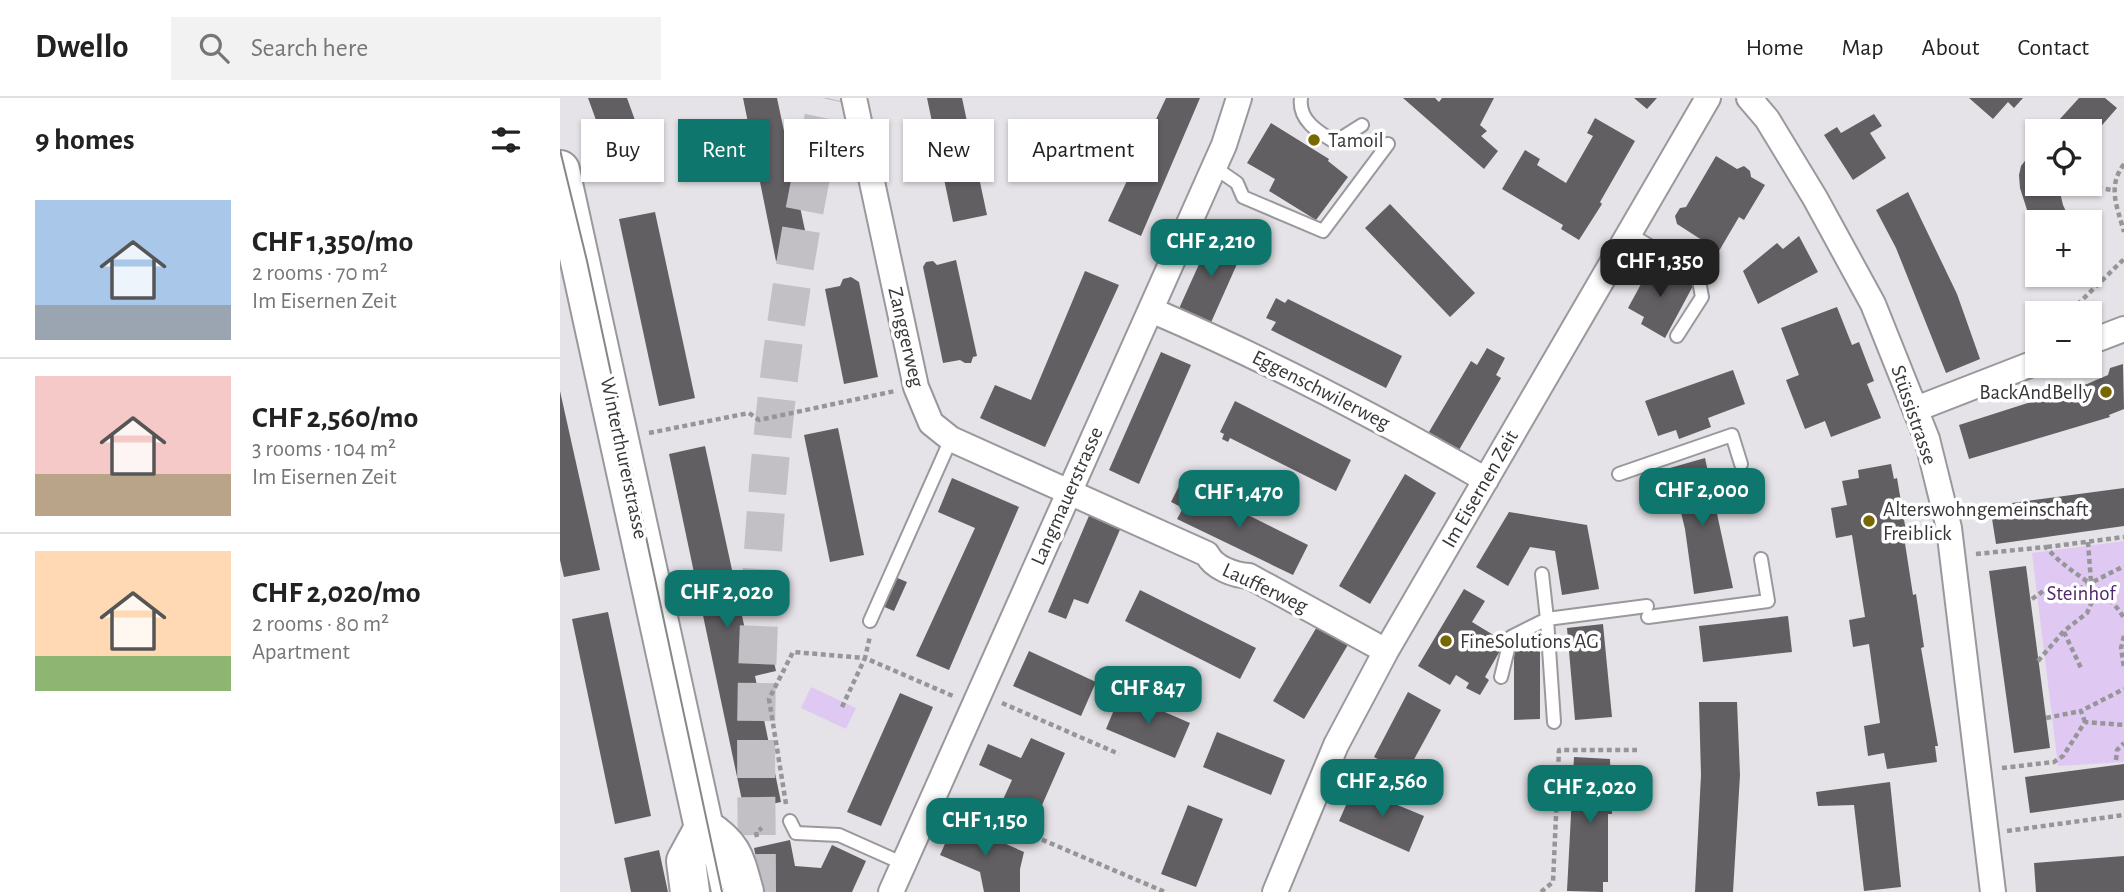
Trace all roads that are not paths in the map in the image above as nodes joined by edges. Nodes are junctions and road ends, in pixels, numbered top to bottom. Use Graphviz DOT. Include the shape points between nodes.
graph roads {
  1 [pos="854,98"];
  2 [pos="1239,98"];
  3 [pos="1301,98"];
  4 [pos="1708,98"];
  5 [pos="1749,98"];
  6 [pos="1362,125"];
  7 [pos="1388,144"];
  8 [pos="1214,167"];
  9 [pos="560,170"];
  10 [pos="1628,233"];
  11 [pos="1150,310"];
  12 [pos="2124,329"];
  13 [pos="1677,337"];
  14 [pos="2102,337"];
  15 [pos="2025,367"];
  16 [pos="1916,409"];
  17 [pos="951,439"];
  18 [pos="1741,464"];
  19 [pos="1619,474"];
  20 [pos="1486,480"];
  21 [pos="1070,491"];
  22 [pos="1761,559"];
  23 [pos="1542,574"];
  24 [pos="1547,619"];
  25 [pos="870,621"];
  26 [pos="1386,651"];
  27 [pos="1501,677"];
  28 [pos="1554,722"];
  29 [pos="790,821"];
  30 [pos="704,828"];
  31 [pos="904,864"];
  32 [pos="690,892"];
  33 [pos="718,892"];
  34 [pos="744,892"];
  35 [pos="891,892"];
  36 [pos="1275,892"];
  37 [pos="1993,892"];
  1 -- 17 [label="street, Zanggerweg" via="916,387 931,423"];
  2 -- 8 [label="street, Langmauerstrasse"];
  3 -- 6 [label="lane" via="1300,106 1312,128 1335,142"];
  4 -- 10 [label="street, Im Eisernen Zeit"];
  5 -- 16 [label="street, Stüssistrasse" via="1815,198 1872,304"];
  7 -- 8 [label="lane" via="1323,231 1243,197 1237,183"];
  8 -- 11 [label="street, Langmauerstrasse"];
  9 -- 30 [label="main road, Winterthurerstrasse"];
  10 -- 13 [label="lane" via="1698,275 1702,297"];
  10 -- 20 [label="street, Im Eisernen Zeit"];
  11 -- 20 [label="street, Eggenschwilerweg" via="1240,349 1398,429"];
  11 -- 21 [label="street, Langmauerstrasse"];
  12 -- 14 [label="street"];
  15 -- 16 [label="street"];
  16 -- 37 [label="street, Stüssistrasse" via="1949,528"];
  17 -- 21 [label="street, Zanggerweg"];
  17 -- 25 [label="lane"];
  18 -- 19 [label="lane" via="1732,435"];
  20 -- 26 [label="street, Im Eisernen Zeit"];
  21 -- 26 [label="street, Laufferweg" via="1207,554 1212,562 1249,576"];
  21 -- 31 [label="street, Langmauerstrasse"];
  22 -- 24 [label="lane" via="1768,601"];
  23 -- 24 [label="lane"];
  24 -- 27 [label="lane" via="1511,636"];
  24 -- 28 [label="lane"];
  26 -- 36 [label="street, Im Eisernen Zeit" via="1336,745"];
  29 -- 31 [label="lane" via="796,833 839,835"];
  30 -- 32 [label="main road" via="686,862"];
  30 -- 33 [label="lane, Winterthurerstrasse"];
  30 -- 34 [label="main road" via="732,852"];
  31 -- 35 [label="street, Langmauerstrasse"];
}
